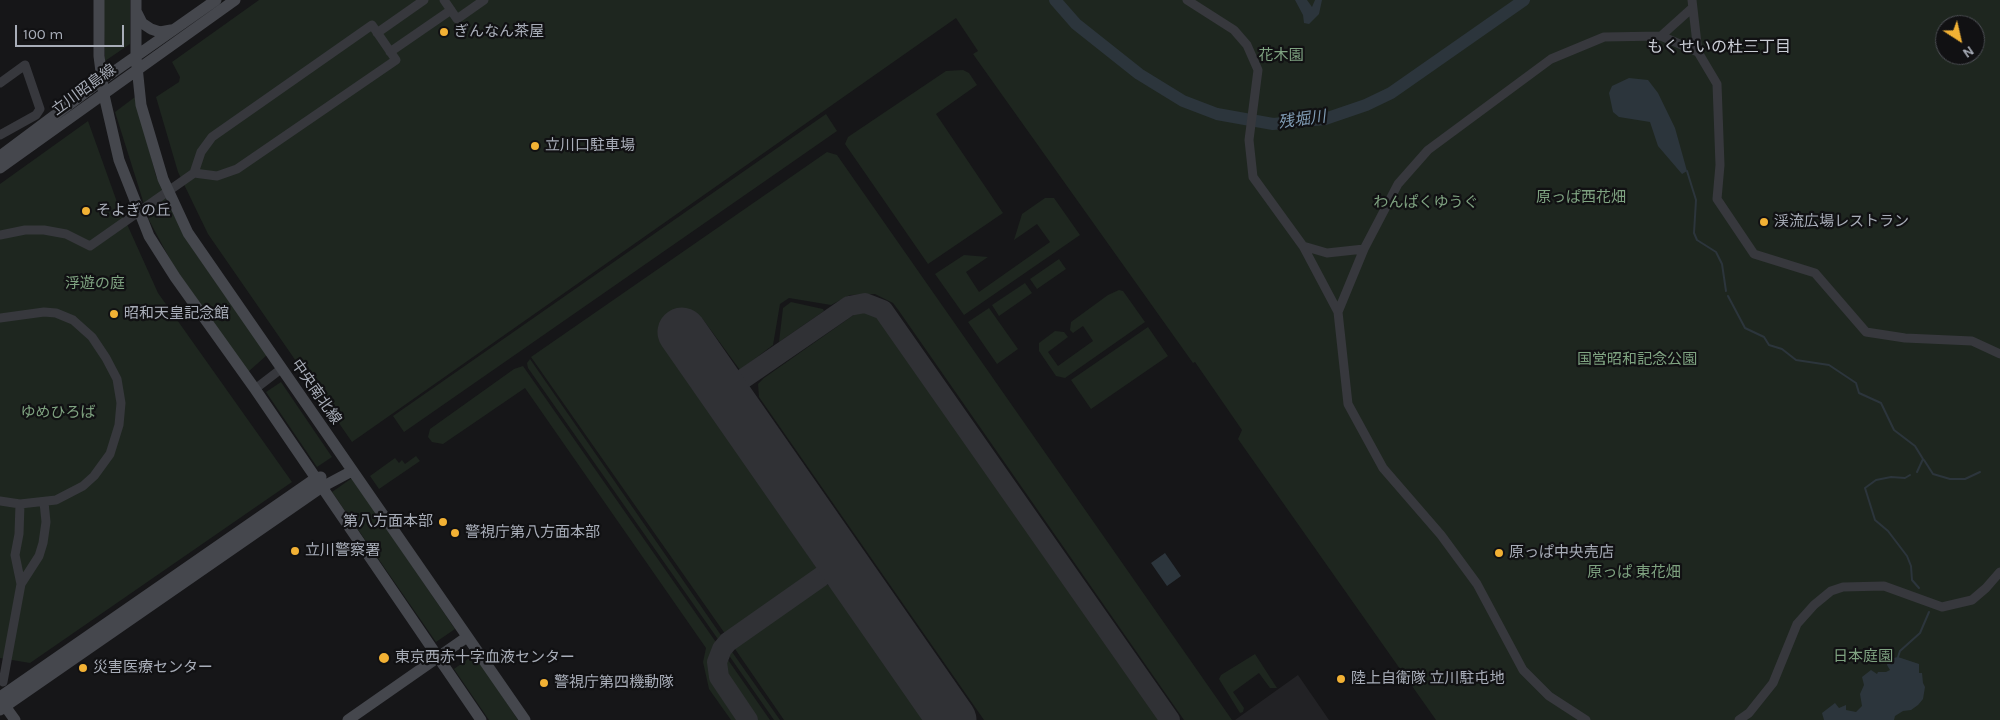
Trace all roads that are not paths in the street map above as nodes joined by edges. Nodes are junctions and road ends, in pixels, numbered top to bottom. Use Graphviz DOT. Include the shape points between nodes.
graph roads {
  1 [pos="99,0"];
  2 [pos="136,0"];
  3 [pos="216,0"];
  4 [pos="235,0"];
  5 [pos="424,0"];
  6 [pos="444,0"];
  7 [pos="484,0"];
  8 [pos="1187,0"];
  9 [pos="1691,4"];
  10 [pos="451,10"];
  11 [pos="137,13"];
  12 [pos="173,30"];
  13 [pos="377,33"];
  14 [pos="1661,36"];
  15 [pos="390,52"];
  16 [pos="1698,52"];
  17 [pos="136,57"];
  18 [pos="137,70"];
  19 [pos="102,80"];
  20 [pos="0,83"];
  21 [pos="104,95"];
  22 [pos="0,135"];
  23 [pos="0,156"];
  24 [pos="0,168"];
  25 [pos="192,175"];
  26 [pos="0,235"];
  27 [pos="1303,246"];
  28 [pos="1364,249"];
  29 [pos="1338,312"];
  30 [pos="0,318"];
  31 [pos="2000,354"];
  32 [pos="282,369"];
  33 [pos="255,389"];
  34 [pos="352,471"];
  35 [pos="319,482"];
  36 [pos="0,501"];
  37 [pos="44,502"];
  38 [pos="20,504"];
  39 [pos="2000,572"];
  40 [pos="21,584"];
  41 [pos="467,637"];
  42 [pos="438,657"];
  43 [pos="3,682"];
  44 [pos="1,706"];
  45 [pos="2,720"];
  46 [pos="15,720"];
  47 [pos="348,720"];
  48 [pos="481,720"];
  49 [pos="525,720"];
  50 [pos="1586,720"];
  51 [pos="1739,720"];
  1 -- 19 [label="main road"];
  2 -- 11 [label="main road, 中央南北線"];
  3 -- 12 [label="main road, 立川昭島線"];
  4 -- 18 [label="main road, 立川昭島線"];
  5 -- 13 [label="street"];
  6 -- 10 [label="street"];
  7 -- 10 [label="street" via="457,19"];
  8 -- 27 [label="street" via="1220,19 1247,45 1258,70 1249,140 1253,177"];
  9 -- 14 [label="street"];
  9 -- 16 [label="street"];
  10 -- 15 [label="street"];
  11 -- 12 [label="main road" via="142,23 151,29 160,32"];
  11 -- 17 [label="main road, 中央南北線"];
  12 -- 17 [label="main road, 立川昭島線"];
  13 -- 15 [label="street"];
  13 -- 25 [label="street" via="372,26 212,137 201,152"];
  14 -- 16 [label="street"];
  14 -- 28 [label="street" via="1604,37 1551,58 1428,150 1398,184"];
  15 -- 25 [label="street" via="396,60 237,170 218,176"];
  16 -- 31 [label="street" via="1717,84 1720,165 1717,198 1754,254 1815,273 1866,332 1905,338 1972,341"];
  17 -- 18 [label="main road, 中央南北線"];
  17 -- 19 [label="main road, 立川昭島線"];
  18 -- 21 [label="main road, 立川昭島線"];
  18 -- 32 [label="main road, 中央南北線" via="150,140 162,179 178,213 203,257"];
  19 -- 21 [label="main road"];
  19 -- 23 [label="main road, 立川昭島線"];
  20 -- 22 [label="street" via="25,65 40,109 36,115"];
  21 -- 24 [label="main road, 立川昭島線"];
  21 -- 33 [label="main road" via="119,160 149,236"];
  25 -- 26 [label="street" via="90,246 66,234 44,230"];
  27 -- 28 [label="street" via="1327,253"];
  27 -- 29 [label="street"];
  28 -- 29 [label="street"];
  29 -- 50 [label="street" via="1348,404 1383,468 1442,535 1477,584 1523,670 1549,696"];
  30 -- 37 [label="street" via="50,312 73,320 92,337 117,379 122,403 110,454 83,486 69,495"];
  32 -- 33 [label="street"];
  32 -- 34 [label="main road, 中央南北線"];
  33 -- 35 [label="main road"];
  34 -- 35 [label="main road"];
  34 -- 41 [label="main road, 中央南北線"];
  35 -- 42 [label="main road"];
  35 -- 44 [label="main road"];
  36 -- 38 [label="street"];
  37 -- 38 [label="street"];
  37 -- 40 [label="street" via="43,543"];
  38 -- 40 [label="street" via="16,555"];
  39 -- 51 [label="street" via="1972,600 1942,607 1884,586 1836,588 1797,624 1773,683 1749,713"];
  40 -- 43 [label="street"];
  41 -- 42 [label="main road"];
  41 -- 49 [label="main road, 中央南北線"];
  42 -- 47 [label="main road"];
  42 -- 48 [label="main road"];
  44 -- 45 [label="main road"];
  44 -- 46 [label="main road"];
}
